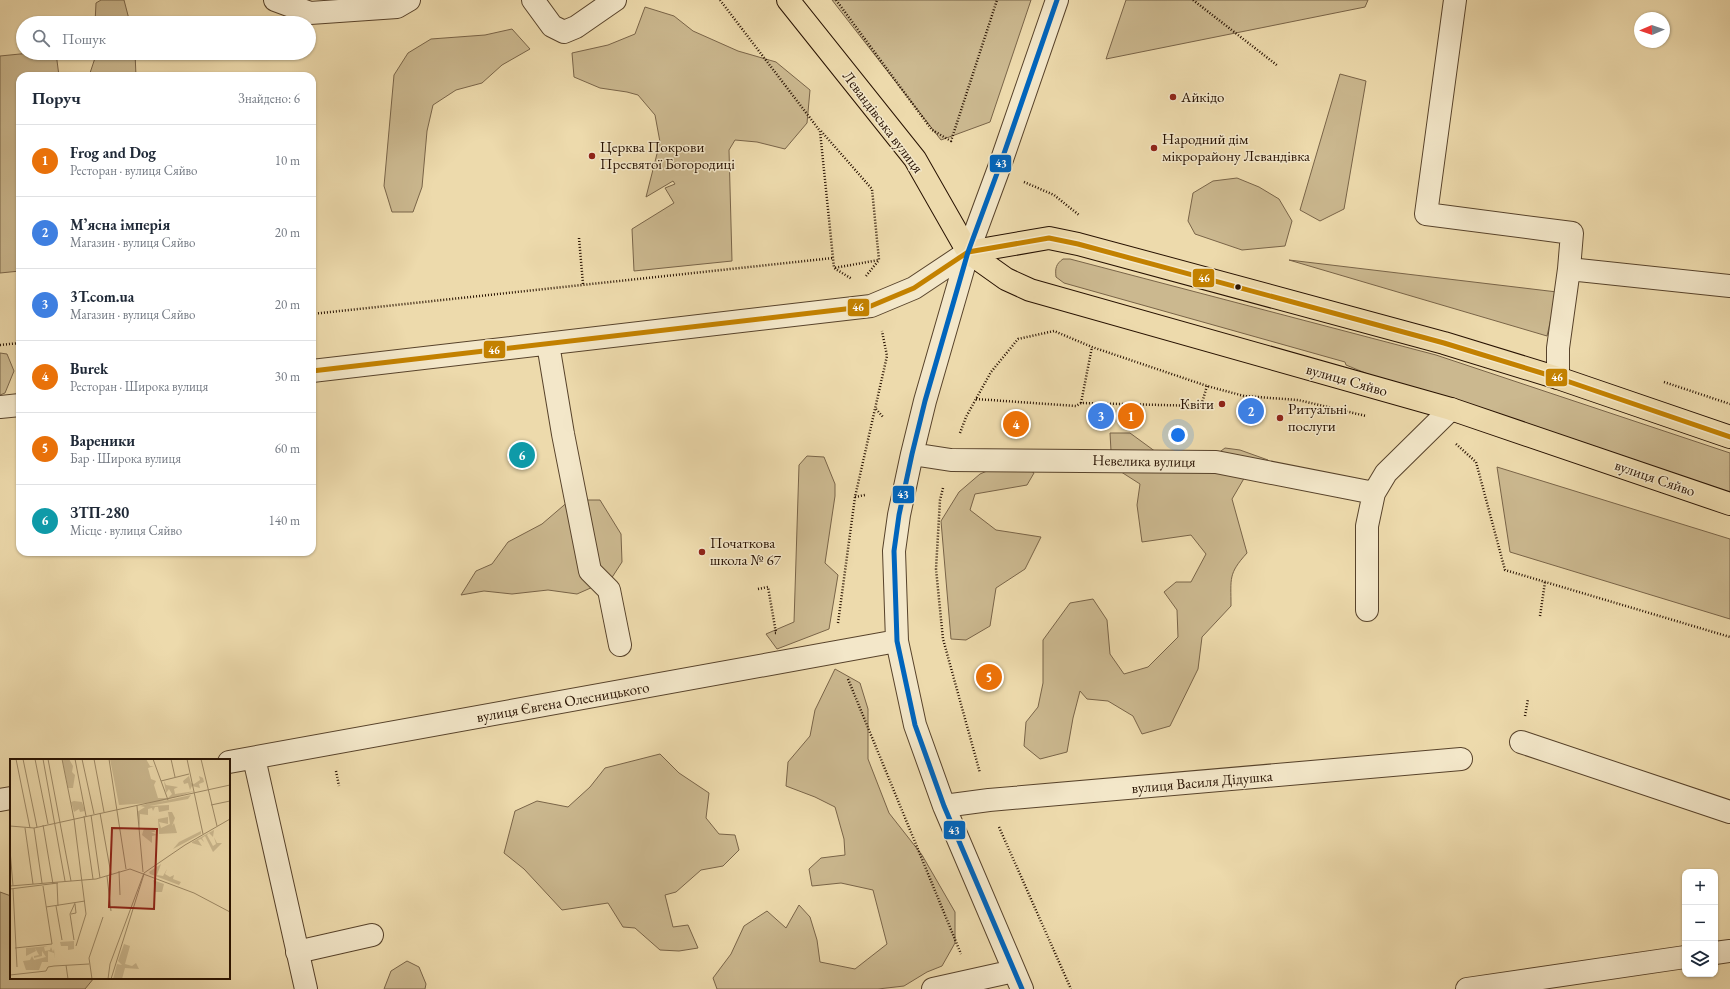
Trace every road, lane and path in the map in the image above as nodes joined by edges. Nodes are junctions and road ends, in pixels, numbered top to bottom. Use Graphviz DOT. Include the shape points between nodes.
graph roads {
  1 [pos="276,0"];
  2 [pos="409,0"];
  3 [pos="533,0"];
  4 [pos="615,0"];
  5 [pos="720,0"];
  6 [pos="788,0"];
  7 [pos="836,0"];
  8 [pos="997,0"];
  9 [pos="1057,0"];
  10 [pos="1193,0"];
  11 [pos="1455,0"];
  12 [pos="1278,66"];
  13 [pos="820,131"];
  14 [pos="1022,181"];
  15 [pos="1085,219"];
  16 [pos="579,238"];
  17 [pos="968,252"];
  18 [pos="833,258"];
  19 [pos="879,260"];
  20 [pos="834,268"];
  21 [pos="1569,269"];
  22 [pos="865,278"];
  23 [pos="853,280"];
  24 [pos="583,284"];
  25 [pos="1730,286"];
  26 [pos="316,314"];
  27 [pos="880,324"];
  28 [pos="16,343"];
  29 [pos="548,344"];
  30 [pos="0,345"];
  31 [pos="1092,347"];
  32 [pos="316,371"];
  33 [pos="1558,378"];
  34 [pos="1207,386"];
  35 [pos="976,399"];
  36 [pos="1081,403"];
  37 [pos="16,405"];
  38 [pos="0,407"];
  39 [pos="876,409"];
  40 [pos="1451,409"];
  41 [pos="883,417"];
  42 [pos="1371,418"];
  43 [pos="959,437"];
  44 [pos="1730,437"];
  45 [pos="1454,442"];
  46 [pos="912,454"];
  47 [pos="944,486"];
  48 [pos="1374,494"];
  49 [pos="865,495"];
  50 [pos="855,497"];
  51 [pos="1730,504"];
  52 [pos="1546,582"];
  53 [pos="758,589"];
  54 [pos="1368,610"];
  55 [pos="1540,616"];
  56 [pos="838,625"];
  57 [pos="768,634"];
  58 [pos="1730,637"];
  59 [pos="897,641"];
  60 [pos="620,644"];
  61 [pos="848,678"];
  62 [pos="1521,742"];
  63 [pos="254,758"];
  64 [pos="1461,759"];
  65 [pos="230,762"];
  66 [pos="980,774"];
  67 [pos="10,798"];
  68 [pos="0,800"];
  69 [pos="944,806"];
  70 [pos="1730,812"];
  71 [pos="997,822"];
  72 [pos="372,935"];
  73 [pos="1730,951"];
  74 [pos="297,952"];
  75 [pos="1718,953"];
  76 [pos="962,956"];
  77 [pos="1682,957"];
  78 [pos="1018,980"];
  79 [pos="306,989"];
  80 [pos="932,989"];
  81 [pos="1071,989"];
  82 [pos="1467,989"];
  1 -- 2 [label="street" via="310,13 396,7"];
  3 -- 4 [label="street" via="552,26 564,32 576,27"];
  5 -- 13 [label="path"];
  6 -- 17 [label="main road, Левандівська вулиця" via="915,159"];
  7 -- 8 [label="path" via="932,130 952,141"];
  9 -- 17 [label="street"];
  10 -- 12 [label="path"];
  11 -- 21 [label="street" via="1426,214 1572,233"];
  13 -- 18 [label="path"];
  13 -- 19 [label="path" via="872,189"];
  14 -- 15 [label="path" via="1054,195"];
  16 -- 24 [label="path"];
  17 -- 29 [label="street" via="914,288 871,306"];
  17 -- 33 [label="main road" via="1049,238 1078,244 1444,343"];
  17 -- 40 [label="main road, вулиця Сяйво" via="1006,279 1030,290"];
  17 -- 46 [label="street"];
  18 -- 20 [label="path"];
  18 -- 24 [label="path"];
  19 -- 20 [label="path"];
  19 -- 22 [label="path"];
  20 -- 23 [label="path"];
  21 -- 25 [label="street"];
  21 -- 33 [label="street" via="1558,348"];
  24 -- 26 [label="path"];
  27 -- 39 [label="path" via="887,356"];
  28 -- 30 [label="path"];
  29 -- 32 [label="street"];
  29 -- 60 [label="street" via="590,571 609,590"];
  31 -- 34 [label="path"];
  31 -- 35 [label="path" via="1054,331 1018,339 991,372"];
  31 -- 36 [label="path"];
  33 -- 44 [label="main road"];
  34 -- 36 [label="path" via="1201,406"];
  34 -- 42 [label="path" via="1244,396 1298,400"];
  35 -- 36 [label="path" via="1076,406"];
  35 -- 43 [label="path" via="966,416"];
  37 -- 38 [label="street"];
  39 -- 41 [label="path"];
  39 -- 50 [label="path"];
  40 -- 48 [label="street" via="1386,473"];
  40 -- 51 [label="main road, вулиця Сяйво"];
  45 -- 52 [label="path" via="1476,462 1505,570"];
  46 -- 48 [label="street, Невелика вулиця" via="951,460 1216,462"];
  46 -- 59 [label="street" via="894,551"];
  47 -- 66 [label="path" via="940,500 936,569 943,639"];
  48 -- 54 [label="street" via="1367,526"];
  49 -- 50 [label="path"];
  50 -- 56 [label="path"];
  52 -- 55 [label="path"];
  52 -- 58 [label="path"];
  53 -- 57 [label="path" via="768,587 776,632"];
  59 -- 63 [label="street, вулиця Євгена Олесницького"];
  59 -- 69 [label="street" via="915,725"];
  61 -- 76 [label="path"];
  62 -- 70 [label="street"];
  63 -- 65 [label="street, вулиця Євгена Олесницького"];
  63 -- 74 [label="street"];
  64 -- 69 [label="street, вулиця Василя Дідушка"];
  67 -- 68 [label="street"];
  69 -- 78 [label="street"];
  71 -- 81 [label="path"];
  72 -- 74 [label="street"];
  73 -- 75 [label="street"];
  74 -- 79 [label="street"];
  77 -- 82 [label="street"];
  78 -- 80 [label="street"];
}
